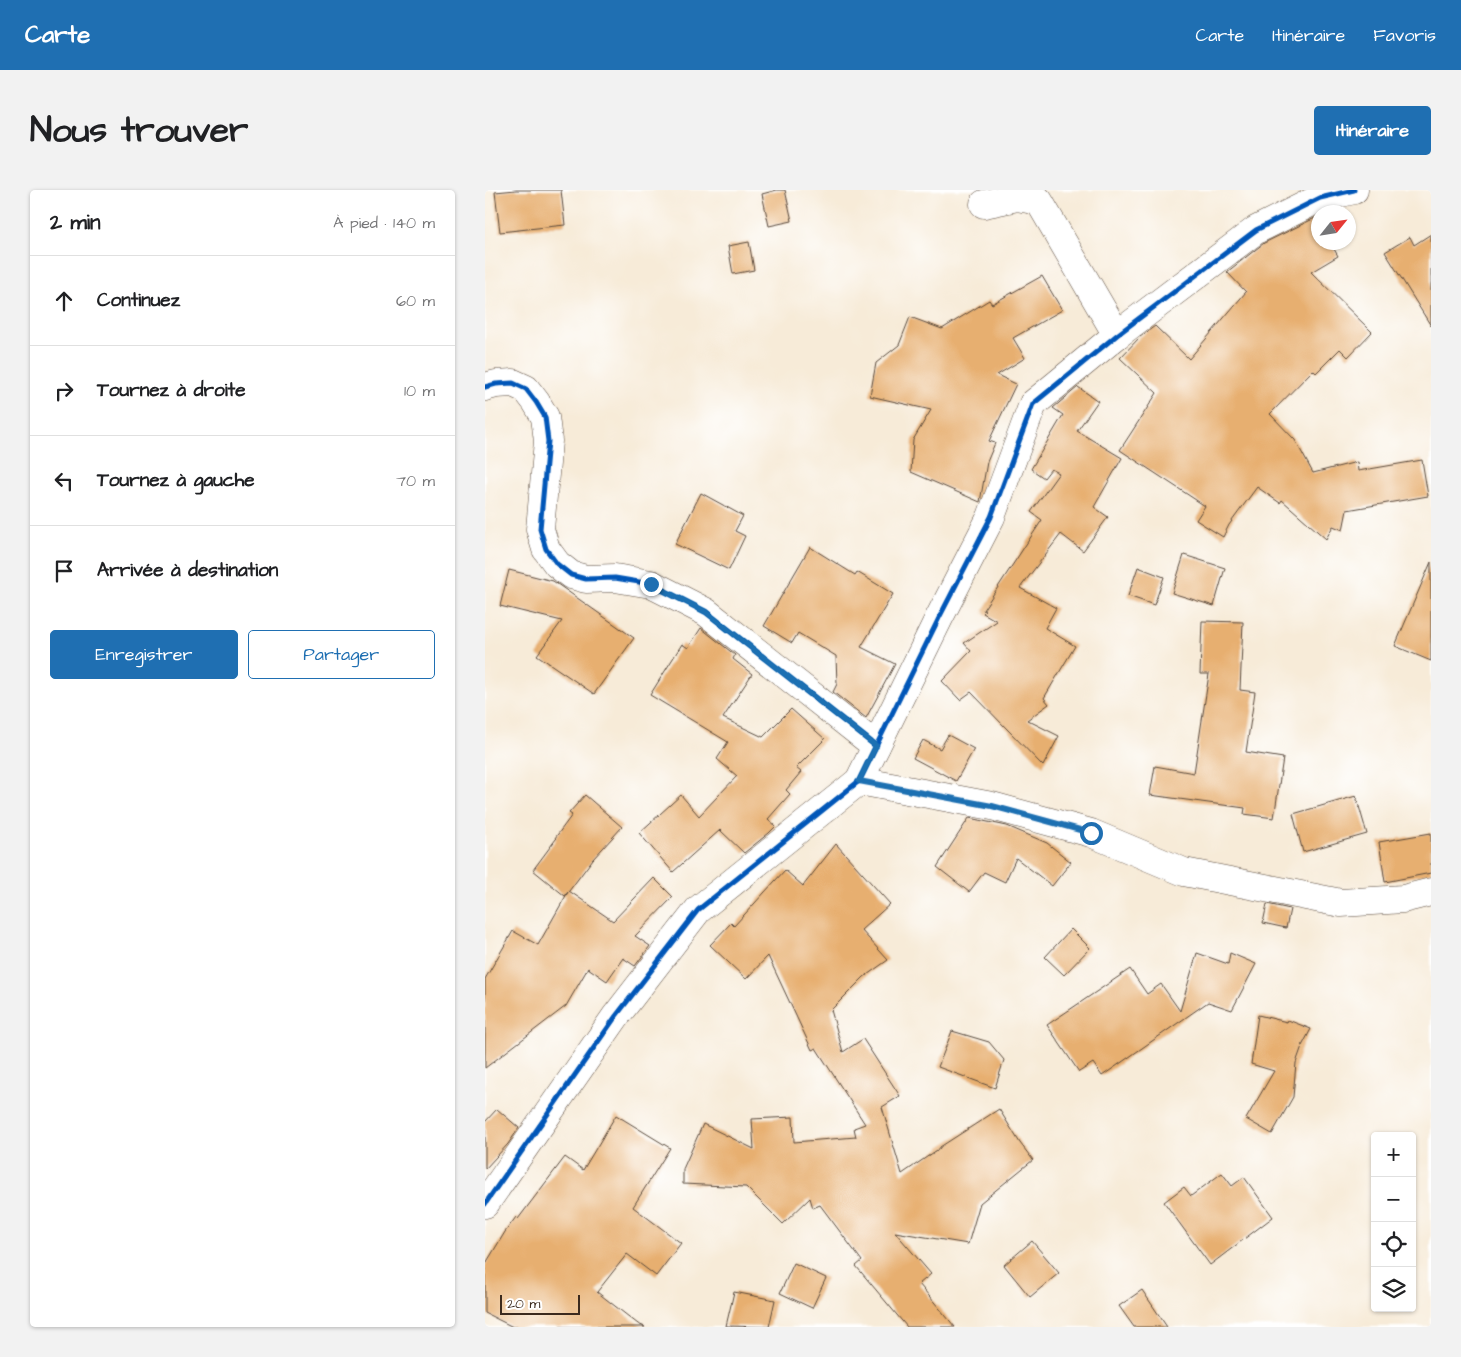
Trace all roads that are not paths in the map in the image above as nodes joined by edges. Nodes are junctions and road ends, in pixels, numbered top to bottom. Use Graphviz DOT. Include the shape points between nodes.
graph roads {
  1 [pos="1354,190"];
  2 [pos="983,204"];
  3 [pos="1117,335"];
  4 [pos="485,387"];
  5 [pos="876,746"];
  6 [pos="859,781"];
  7 [pos="1431,892"];
  8 [pos="485,1204"];
  1 -- 3 [label="street" via="1320,198 1255,230"];
  2 -- 3 [label="street" via="1017,197 1039,201"];
  3 -- 5 [label="street" via="1033,404 991,518"];
  4 -- 5 [label="street" via="513,383 526,389 545,417 548,441 540,529 546,549 557,564 571,575 586,579 615,578 651,584 706,612"];
  5 -- 6 [label="street"];
  6 -- 7 [label="street" via="992,806 1091,833 1184,872 1341,903 1403,899"];
  6 -- 8 [label="street" via="698,910 616,1016"];
}
